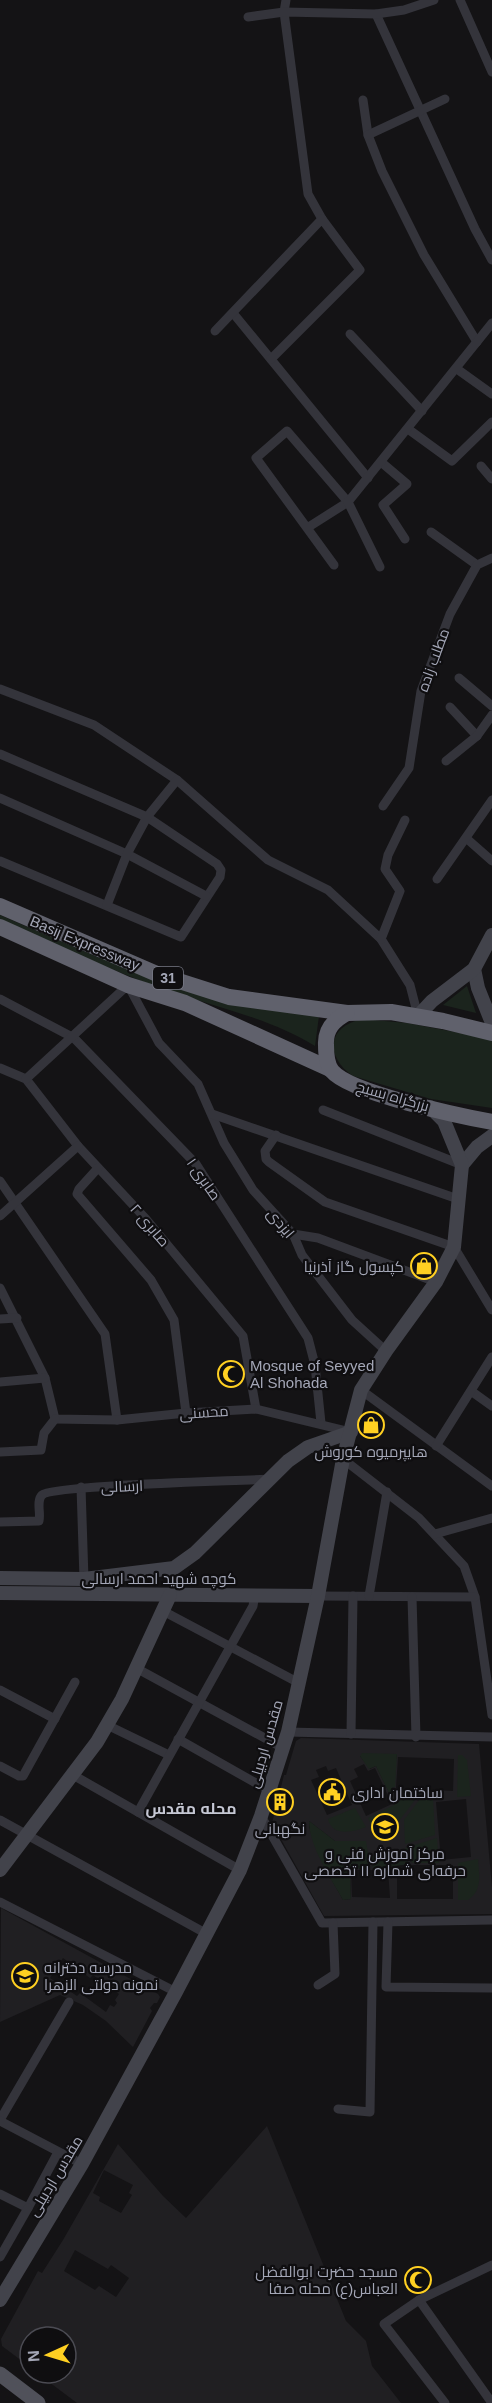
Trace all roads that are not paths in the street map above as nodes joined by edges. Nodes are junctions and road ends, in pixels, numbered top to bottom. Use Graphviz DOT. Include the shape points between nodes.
graph roads {
  1 [pos="286,0"];
  2 [pos="434,0"];
  3 [pos="460,0"];
  4 [pos="403,5"];
  5 [pos="284,12"];
  6 [pos="376,14"];
  7 [pos="248,17"];
  8 [pos="492,72"];
  9 [pos="445,99"];
  10 [pos="363,100"];
  11 [pos="420,110"];
  12 [pos="369,135"];
  13 [pos="322,219"];
  14 [pos="492,260"];
  15 [pos="233,313"];
  16 [pos="492,323"];
  17 [pos="215,331"];
  18 [pos="350,334"];
  19 [pos="477,342"];
  20 [pos="271,359"];
  21 [pos="457,369"];
  22 [pos="492,394"];
  23 [pos="422,411"];
  24 [pos="492,422"];
  25 [pos="408,429"];
  26 [pos="381,462"];
  27 [pos="482,466"];
  28 [pos="368,478"];
  29 [pos="492,479"];
  30 [pos="348,502"];
  31 [pos="307,528"];
  32 [pos="431,532"];
  33 [pos="405,539"];
  34 [pos="492,558"];
  35 [pos="334,565"];
  36 [pos="477,565"];
  37 [pos="380,567"];
  38 [pos="459,678"];
  39 [pos="0,688"];
  40 [pos="492,706"];
  41 [pos="450,707"];
  42 [pos="492,715"];
  43 [pos="477,736"];
  44 [pos="0,754"];
  45 [pos="446,761"];
  46 [pos="177,780"];
  47 [pos="0,798"];
  48 [pos="492,801"];
  49 [pos="383,806"];
  50 [pos="147,817"];
  51 [pos="405,820"];
  52 [pos="466,838"];
  53 [pos="127,854"];
  54 [pos="0,861"];
  55 [pos="492,861"];
  56 [pos="437,879"];
  57 [pos="206,896"];
  58 [pos="108,905"];
  59 [pos="0,906"];
  60 [pos="0,927"];
  61 [pos="492,935"];
  62 [pos="381,939"];
  63 [pos="474,969"];
  64 [pos="128,985"];
  65 [pos="0,999"];
  66 [pos="347,1013"];
  67 [pos="418,1016"];
  68 [pos="492,1023"];
  69 [pos="492,1033"];
  70 [pos="74,1038"];
  71 [pos="0,1068"];
  72 [pos="330,1069"];
  73 [pos="26,1080"];
  74 [pos="430,1107"];
  75 [pos="323,1110"];
  76 [pos="212,1114"];
  77 [pos="492,1122"];
  78 [pos="276,1135"];
  79 [pos="492,1136"];
  80 [pos="78,1146"];
  81 [pos="462,1165"];
  82 [pos="98,1168"];
  83 [pos="0,1181"];
  84 [pos="458,1199"];
  85 [pos="15,1204"];
  86 [pos="0,1216"];
  87 [pos="293,1234"];
  88 [pos="454,1247"];
  89 [pos="436,1282"];
  90 [pos="0,1288"];
  91 [pos="480,1293"];
  92 [pos="492,1293"];
  93 [pos="492,1310"];
  94 [pos="17,1318"];
  95 [pos="0,1319"];
  96 [pos="386,1351"];
  97 [pos="492,1357"];
  98 [pos="45,1378"];
  99 [pos="0,1382"];
  100 [pos="361,1390"];
  101 [pos="471,1391"];
  102 [pos="492,1406"];
  103 [pos="256,1409"];
  104 [pos="186,1413"];
  105 [pos="55,1419"];
  106 [pos="117,1420"];
  107 [pos="321,1423"];
  108 [pos="351,1432"];
  109 [pos="436,1446"];
  110 [pos="0,1452"];
  111 [pos="342,1459"];
  112 [pos="270,1479"];
  113 [pos="492,1486"];
  114 [pos="81,1487"];
  115 [pos="387,1492"];
  116 [pos="492,1518"];
  117 [pos="0,1522"];
  118 [pos="435,1534"];
  119 [pos="0,1578"];
  120 [pos="84,1579"];
  121 [pos="0,1593"];
  122 [pos="255,1594"];
  123 [pos="170,1595"];
  124 [pos="318,1596"];
  125 [pos="353,1596"];
  126 [pos="369,1596"];
  127 [pos="412,1597"];
  128 [pos="475,1597"];
  129 [pos="163,1611"];
  130 [pos="229,1647"];
  131 [pos="136,1668"];
  132 [pos="75,1682"];
  133 [pos="299,1683"];
  134 [pos="0,1690"];
  135 [pos="199,1702"];
  136 [pos="492,1714"];
  137 [pos="55,1719"];
  138 [pos="107,1725"];
  139 [pos="288,1732"];
  140 [pos="351,1734"];
  141 [pos="416,1737"];
  142 [pos="492,1737"];
  143 [pos="178,1739"];
  144 [pos="283,1748"];
  145 [pos="169,1755"];
  146 [pos="0,1766"];
  147 [pos="72,1775"];
  148 [pos="270,1788"];
  149 [pos="138,1812"];
  150 [pos="261,1816"];
  151 [pos="0,1820"];
  152 [pos="28,1834"];
  153 [pos="0,1870"];
  154 [pos="240,1870"];
  155 [pos="0,1902"];
  156 [pos="492,1920"];
  157 [pos="373,1922"];
  158 [pos="388,1922"];
  159 [pos="333,1923"];
  160 [pos="207,1934"];
  161 [pos="318,1985"];
  162 [pos="492,1988"];
  163 [pos="176,1992"];
  164 [pos="69,2002"];
  165 [pos="338,2109"];
  166 [pos="0,2121"];
  167 [pos="58,2152"];
  168 [pos="82,2164"];
  169 [pos="0,2194"];
  170 [pos="28,2208"];
  171 [pos="0,2257"];
  172 [pos="490,2270"];
  173 [pos="0,2300"];
  174 [pos="419,2300"];
  175 [pos="0,2374"];
  176 [pos="488,2401"];
  177 [pos="38,2403"];
  178 [pos="445,2403"];
  1 -- 5 [label="street"];
  2 -- 4 [label="street"];
  3 -- 8 [label="street"];
  4 -- 6 [label="street"];
  5 -- 6 [label="street"];
  5 -- 7 [label="street"];
  5 -- 13 [label="street" via="308,194"];
  6 -- 11 [label="street"];
  9 -- 11 [label="street"];
  10 -- 12 [label="street"];
  11 -- 12 [label="street"];
  11 -- 14 [label="street"];
  12 -- 19 [label="street" via="382,171 424,255"];
  13 -- 15 [label="street"];
  13 -- 20 [label="street" via="360,270"];
  15 -- 17 [label="street"];
  15 -- 20 [label="street"];
  16 -- 19 [label="street"];
  18 -- 23 [label="street"];
  19 -- 21 [label="street"];
  20 -- 28 [label="street"];
  21 -- 22 [label="street"];
  21 -- 23 [label="street"];
  23 -- 25 [label="street"];
  24 -- 25 [label="street" via="452,462"];
  25 -- 26 [label="street"];
  26 -- 28 [label="street"];
  26 -- 33 [label="street" via="407,484 383,505"];
  27 -- 29 [label="street"];
  28 -- 30 [label="street"];
  30 -- 31 [label="street"];
  30 -- 31 [label="street" via="287,431 256,458"];
  30 -- 37 [label="street"];
  31 -- 35 [label="street"];
  32 -- 36 [label="street"];
  34 -- 36 [label="street"];
  36 -- 49 [label="street, مطلب زاده" via="450,614 421,691 409,768"];
  38 -- 40 [label="street"];
  39 -- 46 [label="street" via="94,726"];
  41 -- 43 [label="street"];
  42 -- 43 [label="street"];
  43 -- 45 [label="street"];
  44 -- 50 [label="street"];
  46 -- 50 [label="street"];
  46 -- 62 [label="street" via="268,861 328,890"];
  47 -- 53 [label="street"];
  48 -- 52 [label="street"];
  50 -- 53 [label="street"];
  50 -- 57 [label="street" via="217,864 220,877"];
  51 -- 62 [label="street" via="385,869 400,891"];
  52 -- 55 [label="street"];
  52 -- 56 [label="street"];
  53 -- 57 [label="street"];
  53 -- 58 [label="street"];
  54 -- 58 [label="street"];
  57 -- 58 [label="street" via="181,937"];
  59 -- 66 [label="highway, Basij Expressway / 31" via="158,974 229,997"];
  60 -- 64 [label="highway, Basij Expressway / 31"];
  61 -- 63 [label="main road"];
  62 -- 67 [label="street" via="410,985"];
  63 -- 67 [label="main road"];
  63 -- 68 [label="main road"];
  64 -- 70 [label="street"];
  64 -- 72 [label="highway, Basij Expressway / 31" via="185,1003"];
  64 -- 76 [label="street, ایزدی" via="159,1042 198,1084"];
  65 -- 70 [label="street, صابری ۱"];
  66 -- 67 [label="highway"];
  66 -- 72 [label="highway" via="335,1019 328,1030 325,1041"];
  67 -- 69 [label="highway"];
  70 -- 73 [label="street"];
  70 -- 107 [label="street, صابری ۱" via="196,1164 285,1301 308,1338"];
  71 -- 73 [label="street, صابری ۲"];
  72 -- 74 [label="highway, بزرگراه بسیج" via="356,1087"];
  73 -- 80 [label="street, صابری ۲"];
  74 -- 77 [label="highway, بزرگراه بسیج"];
  74 -- 81 [label="main road" via="444,1121"];
  75 -- 81 [label="street"];
  76 -- 78 [label="street"];
  76 -- 87 [label="street, ایزدی" via="224,1143 253,1190"];
  78 -- 84 [label="street"];
  78 -- 88 [label="street" via="265,1151 266,1160 325,1202"];
  79 -- 81 [label="main road"];
  80 -- 82 [label="street, صابری ۲"];
  80 -- 85 [label="street"];
  81 -- 84 [label="main road, مقدس اردبیلی"];
  82 -- 103 [label="street, صابری ۲" via="146,1219 243,1336"];
  82 -- 104 [label="street" via="77,1194 151,1280 174,1320"];
  83 -- 85 [label="street"];
  84 -- 88 [label="main road, مقدس اردبیلی"];
  85 -- 86 [label="street"];
  85 -- 106 [label="street" via="105,1334"];
  87 -- 89 [label="street" via="318,1238"];
  87 -- 96 [label="street, ایزدی" via="302,1255 352,1320"];
  88 -- 89 [label="main road, مقدس اردبیلی"];
  88 -- 91 [label="street"];
  89 -- 96 [label="main road, مقدس اردبیلی"];
  90 -- 94 [label="street"];
  91 -- 92 [label="street"];
  91 -- 93 [label="street"];
  94 -- 95 [label="street"];
  94 -- 98 [label="street"];
  96 -- 100 [label="main road, مقدس اردبیلی"];
  97 -- 101 [label="street"];
  98 -- 99 [label="street"];
  98 -- 105 [label="street"];
  100 -- 108 [label="main road, مقدس اردبیلی"];
  100 -- 109 [label="street"];
  101 -- 102 [label="street"];
  101 -- 109 [label="street"];
  103 -- 104 [label="street, محسنی"];
  103 -- 107 [label="street, محسنی"];
  104 -- 106 [label="street, محسنی"];
  105 -- 106 [label="street, محسنی"];
  105 -- 110 [label="street" via="44,1433 40,1450"];
  107 -- 108 [label="street, محسنی"];
  108 -- 111 [label="main road, مقدس اردبیلی"];
  108 -- 112 [label="main road, کوچه شهید احمد ارسالی" via="308,1447"];
  109 -- 113 [label="street"];
  111 -- 115 [label="street"];
  111 -- 124 [label="main road, مقدس اردبیلی"];
  112 -- 114 [label="street, ارسالی"];
  112 -- 120 [label="main road, کوچه شهید احمد ارسالی" via="195,1553 174,1568"];
  114 -- 117 [label="street, ارسالی" via="41,1496 39,1521"];
  114 -- 120 [label="street"];
  115 -- 118 [label="street"];
  115 -- 126 [label="street"];
  116 -- 118 [label="street"];
  118 -- 128 [label="street" via="464,1566"];
  119 -- 120 [label="main road, کوچه شهید احمد ارسالی"];
  121 -- 123 [label="main road, کوچه شهید احمد ارسالی"];
  122 -- 123 [label="main road, کوچه شهید احمد ارسالی"];
  122 -- 124 [label="main road, کوچه شهید احمد ارسالی"];
  122 -- 130 [label="street" via="253,1606"];
  123 -- 129 [label="main road"];
  124 -- 125 [label="street"];
  124 -- 133 [label="main road, مقدس اردبیلی"];
  125 -- 126 [label="street"];
  125 -- 140 [label="street"];
  126 -- 127 [label="street"];
  127 -- 128 [label="street"];
  127 -- 141 [label="street"];
  128 -- 136 [label="street"];
  129 -- 130 [label="street"];
  129 -- 131 [label="main road"];
  130 -- 133 [label="street"];
  130 -- 135 [label="street"];
  131 -- 135 [label="street"];
  131 -- 138 [label="main road"];
  132 -- 137 [label="street"];
  133 -- 139 [label="main road, مقدس اردبیلی"];
  134 -- 137 [label="street"];
  135 -- 143 [label="street"];
  135 -- 144 [label="street"];
  137 -- 146 [label="street" via="23,1776"];
  138 -- 145 [label="street"];
  138 -- 147 [label="main road"];
  139 -- 140 [label="street"];
  139 -- 144 [label="main road, مقدس اردبیلی"];
  140 -- 141 [label="street"];
  141 -- 142 [label="street"];
  143 -- 145 [label="street"];
  143 -- 148 [label="street"];
  144 -- 148 [label="main road, مقدس اردبیلی"];
  145 -- 149 [label="street"];
  147 -- 149 [label="street"];
  147 -- 152 [label="main road"];
  148 -- 150 [label="main road, مقدس اردبیلی"];
  149 -- 154 [label="street"];
  150 -- 154 [label="main road, مقدس اردبیلی"];
  150 -- 159 [label="street" via="322,1923"];
  151 -- 152 [label="street"];
  152 -- 153 [label="main road"];
  152 -- 160 [label="street"];
  154 -- 160 [label="main road, مقدس اردبیلی"];
  155 -- 163 [label="street"];
  156 -- 158 [label="street"];
  157 -- 158 [label="street"];
  157 -- 159 [label="street"];
  157 -- 165 [label="street" via="370,2112"];
  158 -- 162 [label="street" via="386,1987"];
  159 -- 161 [label="street" via="335,1974"];
  160 -- 163 [label="main road, مقدس اردبیلی"];
  163 -- 168 [label="main road, مقدس اردبیلی"];
  164 -- 166 [label="street"];
  166 -- 167 [label="street"];
  167 -- 168 [label="street"];
  167 -- 170 [label="street"];
  168 -- 173 [label="main road, مقدس اردبیلی"];
  169 -- 170 [label="street"];
  170 -- 171 [label="street"];
  172 -- 174 [label="street"];
  174 -- 176 [label="street"];
  174 -- 178 [label="street" via="384,2324"];
  175 -- 177 [label="main road"];
}
